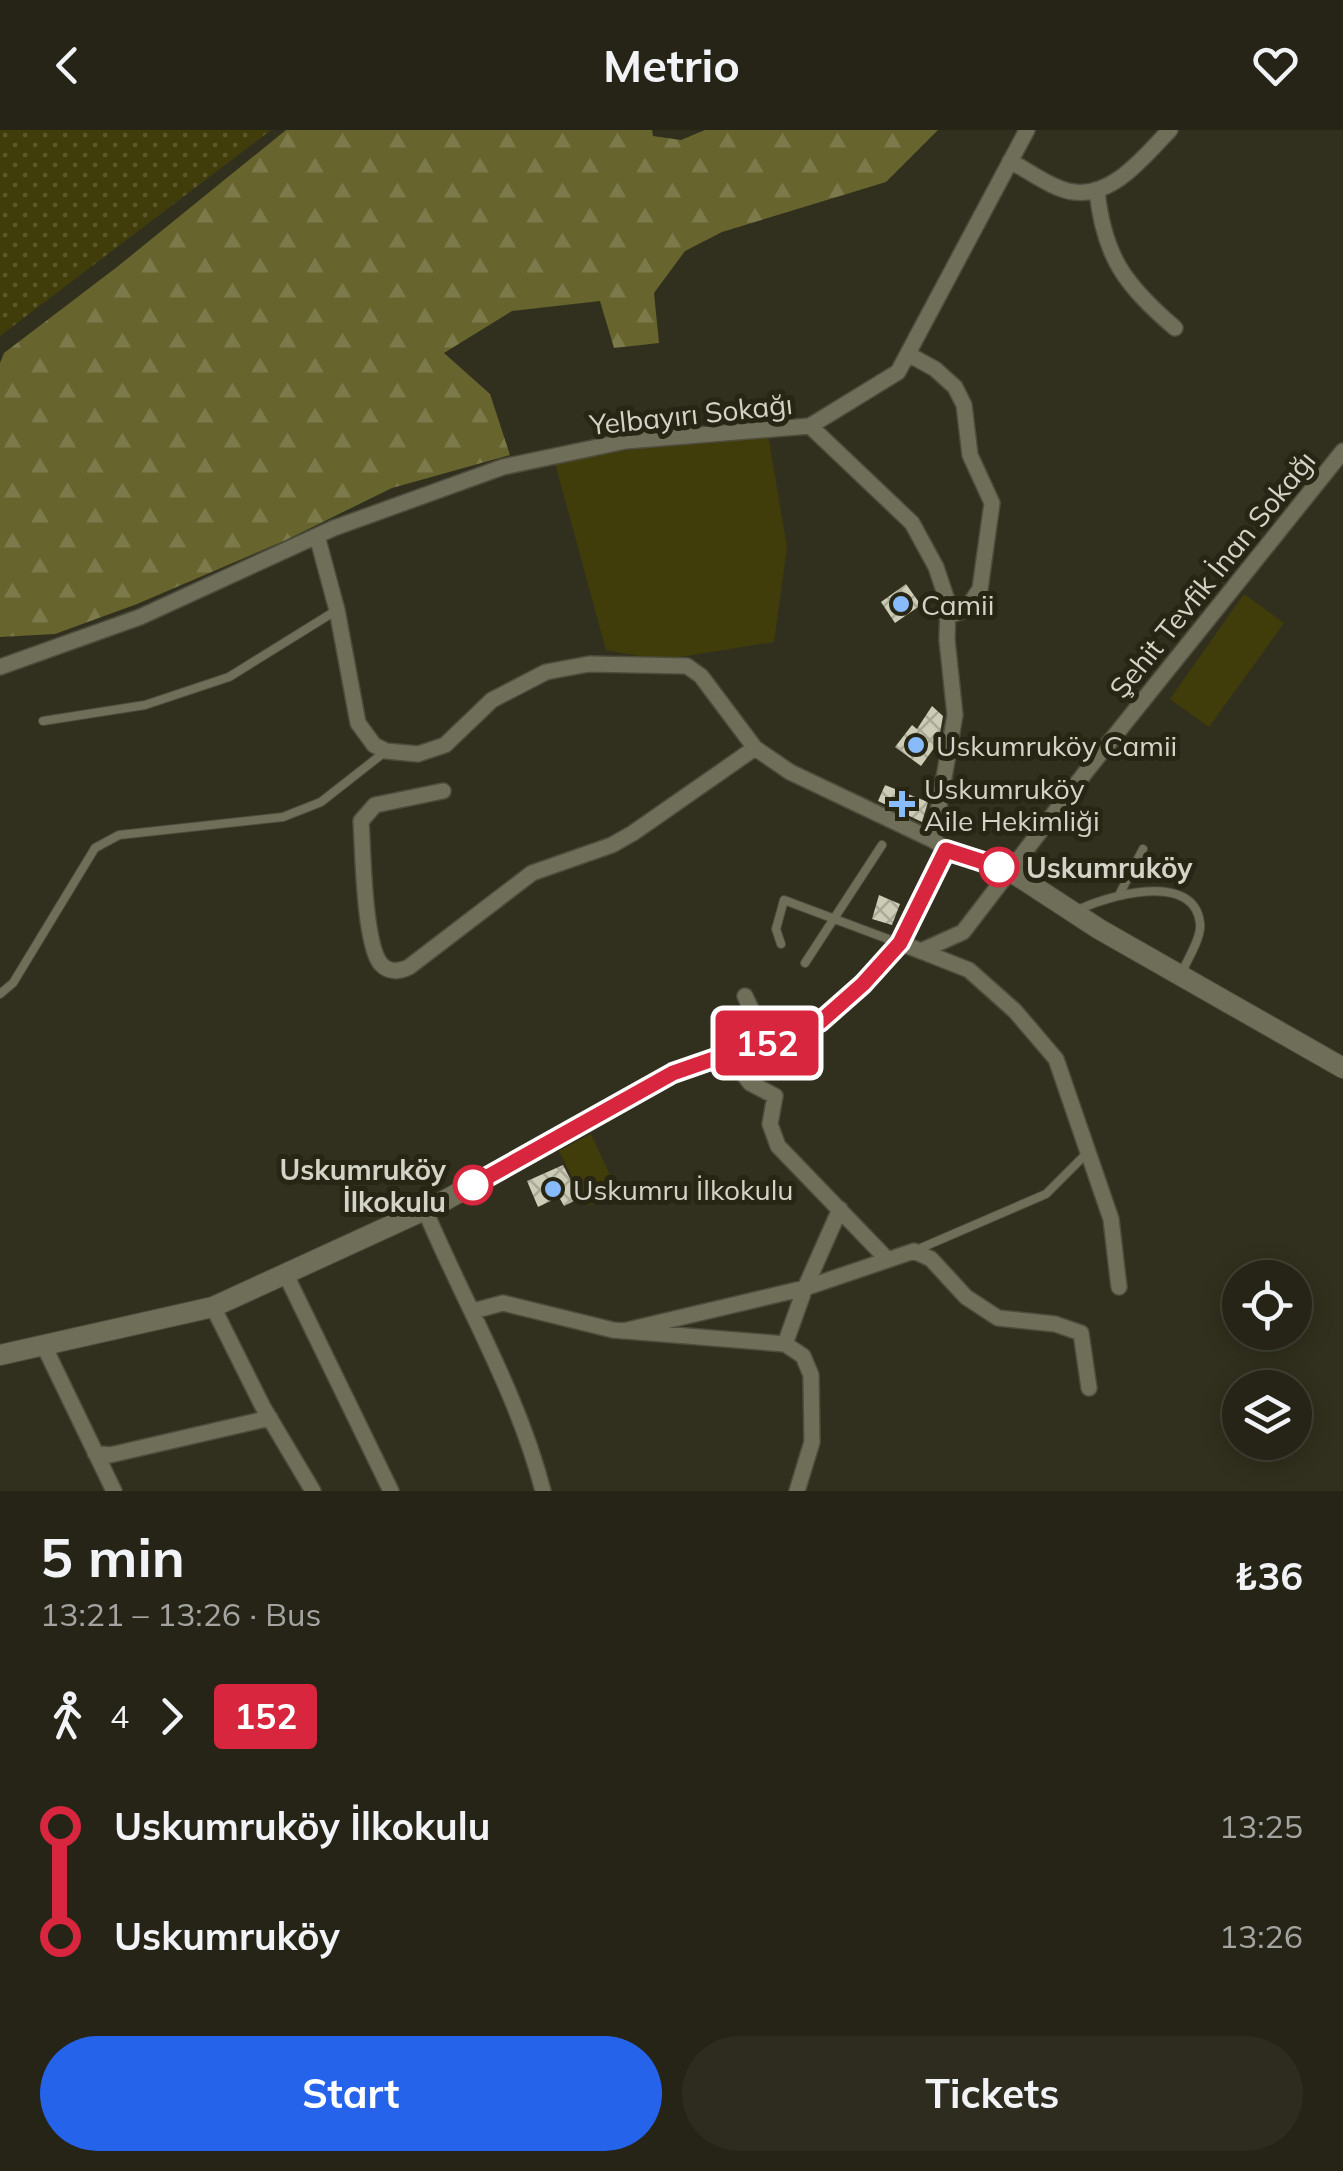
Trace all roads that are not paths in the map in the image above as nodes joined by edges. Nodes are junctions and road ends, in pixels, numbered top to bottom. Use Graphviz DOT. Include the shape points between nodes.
graph roads {
  1 [pos="1027,130"];
  2 [pos="1170,130"];
  3 [pos="1010,162"];
  4 [pos="1097,191"];
  5 [pos="1174,328"];
  6 [pos="908,354"];
  7 [pos="810,426"];
  8 [pos="1343,451"];
  9 [pos="317,536"];
  10 [pos="337,610"];
  11 [pos="948,616"];
  12 [pos="0,667"];
  13 [pos="43,721"];
  14 [pos="756,748"];
  15 [pos="386,751"];
  16 [pos="443,790"];
  17 [pos="882,845"];
  18 [pos="940,845"];
  19 [pos="1143,849"];
  20 [pos="1010,871"];
  21 [pos="1118,895"];
  22 [pos="1074,912"];
  23 [pos="835,920"];
  24 [pos="900,943"];
  25 [pos="781,944"];
  26 [pos="921,951"];
  27 [pos="806,963"];
  28 [pos="1181,976"];
  29 [pos="0,994"];
  30 [pos="745,996"];
  31 [pos="767,1043"];
  32 [pos="727,1052"];
  33 [pos="1343,1068"];
  34 [pos="1090,1151"];
  35 [pos="840,1208"];
  36 [pos="425,1210"];
  37 [pos="914,1251"];
  38 [pos="886,1258"];
  39 [pos="286,1275"];
  40 [pos="1119,1286"];
  41 [pos="804,1288"];
  42 [pos="213,1308"];
  43 [pos="473,1311"];
  44 [pos="624,1331"];
  45 [pos="785,1344"];
  46 [pos="44,1346"];
  47 [pos="0,1356"];
  48 [pos="1090,1388"];
  49 [pos="270,1418"];
  50 [pos="95,1453"];
  51 [pos="114,1491"];
  52 [pos="313,1491"];
  53 [pos="391,1491"];
  54 [pos="543,1491"];
  55 [pos="797,1491"];
  1 -- 3 [label="street, Yelbayırı Sokağı"];
  2 -- 4 [label="street" via="1127,174"];
  3 -- 4 [label="street" via="1072,192"];
  3 -- 6 [label="street, Yelbayırı Sokağı"];
  4 -- 5 [label="street" via="1101,230 1116,265"];
  6 -- 7 [label="street, Yelbayırı Sokağı" via="898,372"];
  6 -- 11 [label="street" via="955,387 970,455 992,503 980,589 966,610"];
  7 -- 9 [label="street, Yelbayırı Sokağı" via="626,441 503,467"];
  7 -- 11 [label="street" via="912,523 936,567"];
  8 -- 20 [label="street, Şehit Tevfik İnan Sokağı"];
  9 -- 10 [label="street"];
  9 -- 12 [label="street, Yelbayırı Sokağı" via="140,617"];
  10 -- 13 [label="lane" via="228,678 146,705"];
  10 -- 15 [label="street" via="358,724"];
  11 -- 18 [label="street" via="955,715"];
  14 -- 15 [label="street" via="687,666 589,664 546,672 510,689 432,750"];
  14 -- 16 [label="street" via="634,833 532,873 409,967 389,970 378,961 370,925 362,820 375,805"];
  14 -- 18 [label="street" via="790,772"];
  15 -- 29 [label="lane" via="321,802 283,817 105,841"];
  17 -- 23 [label="lane"];
  18 -- 20 [label="street"];
  18 -- 24 [label="street"];
  19 -- 21 [label="lane"];
  20 -- 22 [label="street"];
  20 -- 26 [label="street, Şehit Tevfik İnan Sokağı" via="963,932"];
  21 -- 22 [label="lane"];
  21 -- 28 [label="lane" via="1169,891 1190,904 1200,929"];
  22 -- 28 [label="street"];
  23 -- 24 [label="lane"];
  23 -- 25 [label="lane" via="784,900 776,929"];
  23 -- 27 [label="lane"];
  24 -- 26 [label="street"];
  24 -- 31 [label="street" via="820,1022"];
  26 -- 34 [label="street" via="969,970 1015,1010 1056,1059"];
  28 -- 33 [label="street"];
  30 -- 31 [label="street"];
  31 -- 32 [label="street"];
  32 -- 35 [label="street" via="750,1083 775,1096 770,1124 778,1146"];
  32 -- 36 [label="street" via="673,1073"];
  34 -- 37 [label="lane" via="1046,1194"];
  34 -- 40 [label="street" via="1111,1219"];
  35 -- 38 [label="street"];
  35 -- 41 [label="street"];
  36 -- 39 [label="street"];
  36 -- 43 [label="street"];
  37 -- 38 [label="street"];
  37 -- 48 [label="street" via="998,1318 1081,1334"];
  38 -- 41 [label="street"];
  39 -- 42 [label="street"];
  39 -- 53 [label="street"];
  41 -- 44 [label="street"];
  41 -- 45 [label="street"];
  42 -- 46 [label="street"];
  42 -- 49 [label="street"];
  43 -- 44 [label="street" via="502,1303"];
  43 -- 54 [label="street"];
  44 -- 45 [label="street"];
  45 -- 55 [label="street" via="804,1356 810,1374 812,1442"];
  46 -- 47 [label="street"];
  46 -- 50 [label="street"];
  49 -- 50 [label="street"];
  49 -- 52 [label="street"];
  50 -- 51 [label="street"];
}
